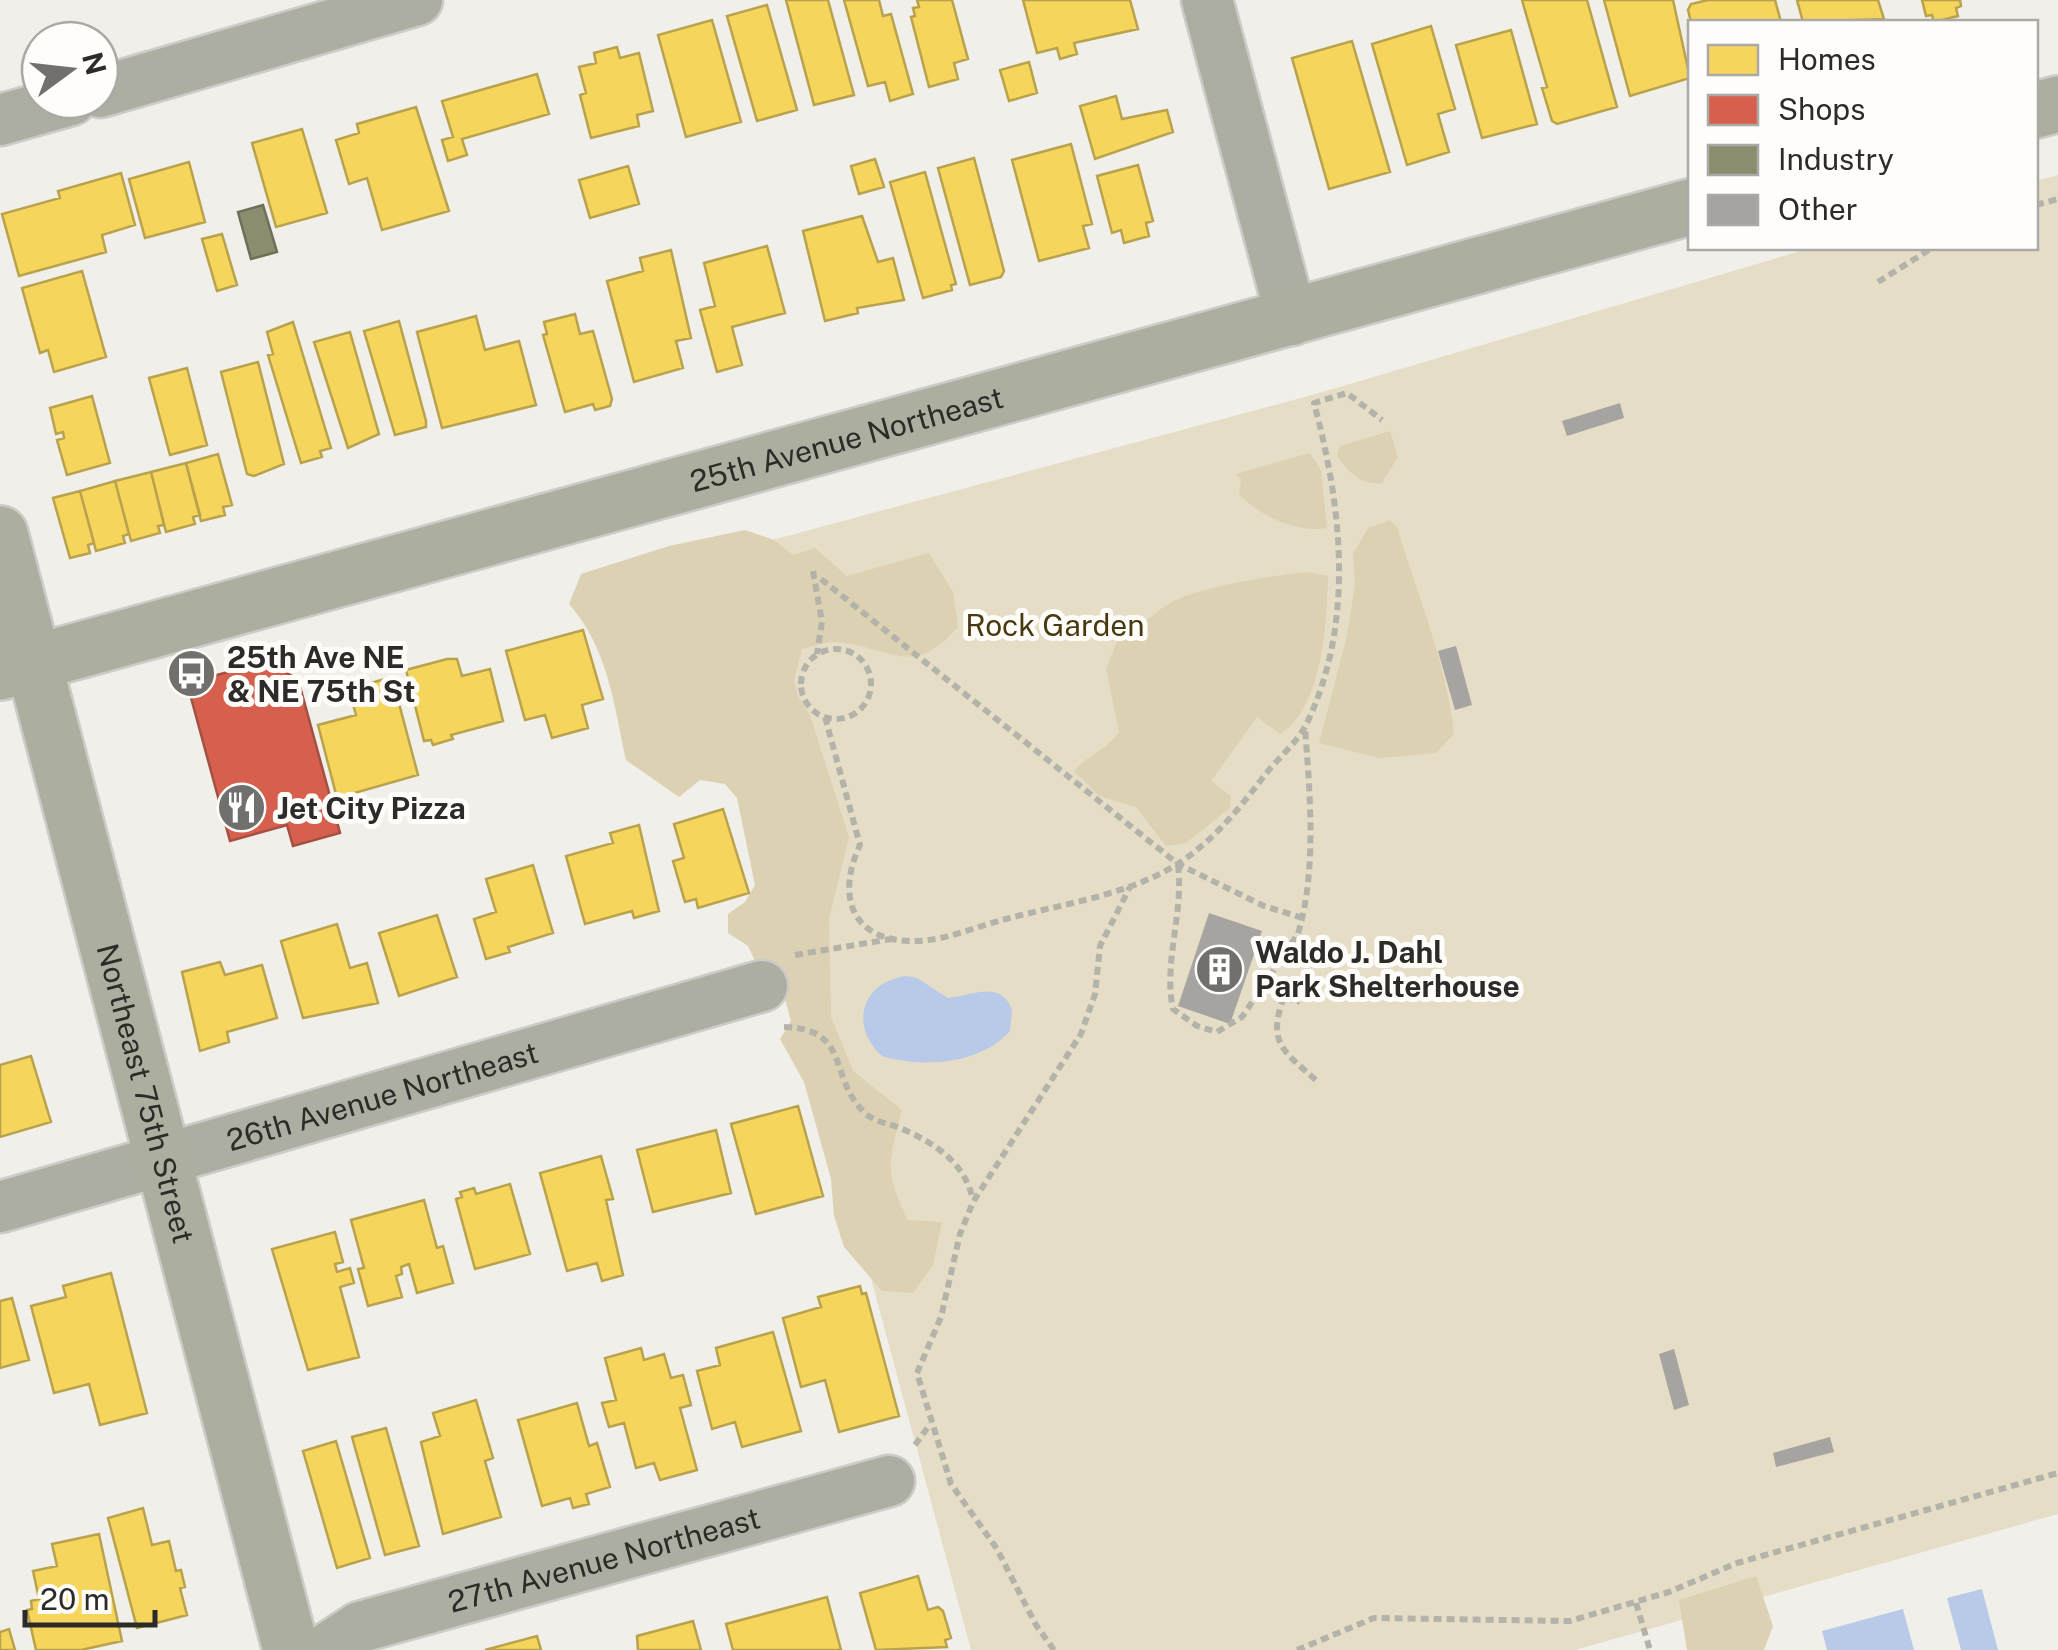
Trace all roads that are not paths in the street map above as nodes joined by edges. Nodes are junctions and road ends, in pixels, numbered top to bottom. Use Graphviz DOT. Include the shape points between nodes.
graph roads {
  1 [pos="417,0"];
  2 [pos="1207,0"];
  3 [pos="120,86"];
  4 [pos="1688,208"];
  5 [pos="1292,320"];
  6 [pos="0,534"];
  7 [pos="17,667"];
  8 [pos="777,989"];
  9 [pos="167,1160"];
  10 [pos="0,1206"];
  11 [pos="889,1481"];
  12 [pos="291,1650"];
  13 [pos="325,1650"];
  1 -- 3 [label="street"];
  2 -- 5 [label="street"];
  4 -- 5 [label="main road, 25th Avenue Northeast"];
  5 -- 7 [label="main road, 25th Avenue Northeast"];
  6 -- 7 [label="main road, Northeast 75th Street"];
  7 -- 9 [label="main road, Northeast 75th Street"];
  8 -- 9 [label="street, 26th Avenue Northeast"];
  9 -- 10 [label="street, 26th Avenue Northeast"];
  9 -- 12 [label="main road, Northeast 75th Street"];
  11 -- 13 [label="street, 27th Avenue Northeast" via="360,1627"];
}
